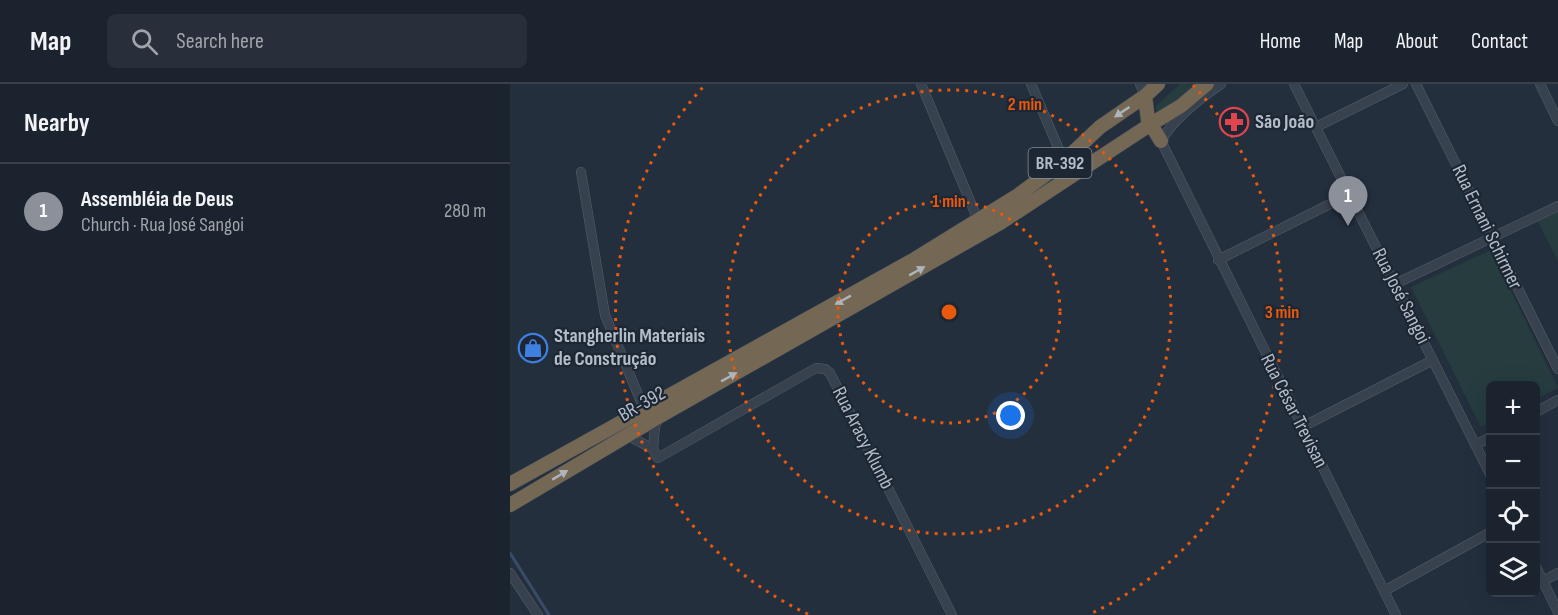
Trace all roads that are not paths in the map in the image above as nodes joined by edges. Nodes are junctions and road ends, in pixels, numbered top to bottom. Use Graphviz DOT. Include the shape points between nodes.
graph roads {
  1 [pos="921,84"];
  2 [pos="1031,84"];
  3 [pos="1207,84"];
  4 [pos="1221,84"];
  5 [pos="1294,84"];
  6 [pos="1403,84"];
  7 [pos="1416,84"];
  8 [pos="1540,84"];
  9 [pos="1151,105"];
  10 [pos="1164,117"];
  11 [pos="1558,122"];
  12 [pos="1316,127"];
  13 [pos="1064,160"];
  14 [pos="581,172"];
  15 [pos="1350,194"];
  16 [pos="1558,206"];
  17 [pos="978,220"];
  18 [pos="1493,238"];
  19 [pos="1218,260"];
  20 [pos="1395,284"];
  21 [pos="1433,360"];
  22 [pos="1558,369"];
  23 [pos="1558,400"];
  24 [pos="644,409"];
  25 [pos="1540,410"];
  26 [pos="660,416"];
  27 [pos="1302,427"];
  28 [pos="627,435"];
  29 [pos="1486,440"];
  30 [pos="1475,445"];
  31 [pos="653,449"];
  32 [pos="1486,466"];
  33 [pos="510,484"];
  34 [pos="510,506"];
  35 [pos="1486,535"];
  36 [pos="510,573"];
  37 [pos="1558,573"];
  38 [pos="1540,576"];
  39 [pos="1542,581"];
  40 [pos="1384,591"];
  41 [pos="1558,612"];
  42 [pos="538,615"];
  43 [pos="952,615"];
  44 [pos="1396,615"];
  1 -- 17 [label="street"];
  2 -- 13 [label="street"];
  3 -- 10 [label="highway, BR-392"];
  4 -- 9 [label="street" via="1168,129"];
  5 -- 12 [label="street, Rua José Sangoi"];
  6 -- 12 [label="street"];
  7 -- 18 [label="street, Rua Ernani Schirmer"];
  8 -- 11 [label="street"];
  9 -- 10 [label="highway, BR-392"];
  9 -- 10 [label="highway"];
  9 -- 13 [label="highway, BR-392, one-way" via="1100,127"];
  9 -- 19 [label="street, Rua César Trevisan"];
  26 -- 9 [label="highway, BR-392 / BR-392, one-way" via="1000,223 1135,135"];
  12 -- 15 [label="street, Rua José Sangoi"];
  13 -- 17 [label="highway, BR-392"];
  14 -- 24 [label="street" via="605,315"];
  15 -- 19 [label="street"];
  15 -- 20 [label="street, Rua José Sangoi"];
  16 -- 18 [label="street"];
  17 -- 24 [label="highway, BR-392, one-way" via="894,271"];
  18 -- 20 [label="street"];
  18 -- 22 [label="street, Rua Ernani Schirmer"];
  19 -- 27 [label="street, Rua César Trevisan"];
  20 -- 21 [label="street, Rua José Sangoi"];
  21 -- 27 [label="street"];
  21 -- 30 [label="street, Rua José Sangoi"];
  23 -- 25 [label="street"];
  24 -- 33 [label="highway, BR-392"];
  26 -- 28 [label="highway, BR-392"];
  26 -- 31 [label="street"];
  27 -- 40 [label="street, Rua César Trevisan"];
  28 -- 31 [label="street"];
  34 -- 28 [label="highway, BR-392, one-way"];
  29 -- 30 [label="street"];
  30 -- 32 [label="street, Rua José Sangoi"];
  31 -- 43 [label="street, Rua Aracy Klumb" via="658,458 816,368 825,369"];
  35 -- 40 [label="street"];
  36 -- 42 [label="street"];
  37 -- 39 [label="street"];
  38 -- 39 [label="street"];
  39 -- 41 [label="street"];
  40 -- 44 [label="street, Rua César Trevisan"];
}
